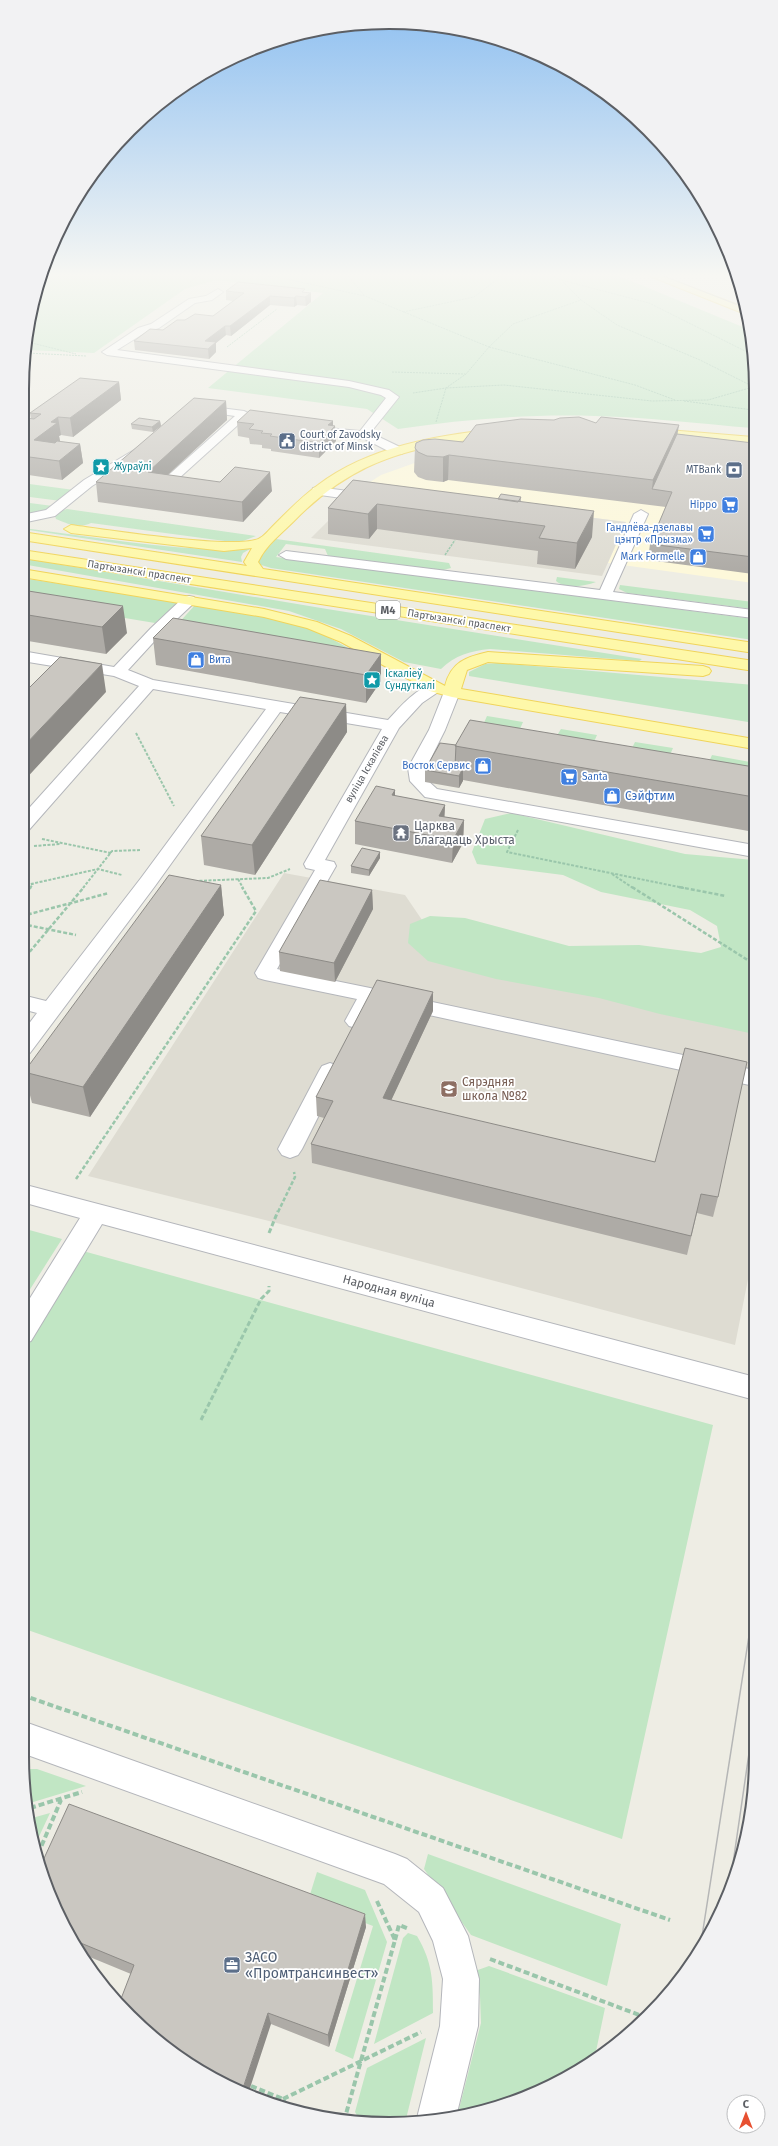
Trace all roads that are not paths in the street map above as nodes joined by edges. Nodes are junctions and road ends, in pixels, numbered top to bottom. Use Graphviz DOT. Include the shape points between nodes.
graph roads {
  1 [pos="267,373"];
  2 [pos="189,413"];
  3 [pos="345,422"];
  4 [pos="296,428"];
  5 [pos="367,430"];
  6 [pos="508,432"];
  7 [pos="493,433"];
  8 [pos="655,437"];
  9 [pos="749,441"];
  10 [pos="153,443"];
  11 [pos="504,444"];
  12 [pos="694,445"];
  13 [pos="398,451"];
  14 [pos="197,487"];
  15 [pos="318,491"];
  16 [pos="386,500"];
  17 [pos="50,513"];
  18 [pos="641,514"];
  19 [pos="29,518"];
  20 [pos="29,524"];
  21 [pos="57,527"];
  22 [pos="29,537"];
  23 [pos="264,542"];
  24 [pos="29,555"];
  25 [pos="286,555"];
  26 [pos="258,572"];
  27 [pos="29,574"];
  28 [pos="605,596"];
  29 [pos="189,600"];
  30 [pos="749,614"];
  31 [pos="749,647"];
  32 [pos="29,657"];
  33 [pos="749,665"];
  34 [pos="118,672"];
  35 [pos="749,675"];
  36 [pos="149,684"];
  37 [pos="444,690"];
  38 [pos="276,706"];
  39 [pos="392,726"];
  40 [pos="749,743"];
  41 [pos="29,819"];
  42 [pos="749,850"];
  43 [pos="370,995"];
  44 [pos="29,1004"];
  45 [pos="51,1009"];
  46 [pos="29,1039"];
  47 [pos="749,1077"];
  48 [pos="290,1149"];
  49 [pos="29,1195"];
  50 [pos="96,1213"];
  51 [pos="29,1322"];
  52 [pos="749,1387"];
  53 [pos="29,1740"];
  54 [pos="437,2114"];
  1 -- 5 [label="street" via="349,384 385,392 392,397"];
  2 -- 14 [label="street" via="196,408 244,414 167,483"];
  3 -- 5 [label="street"];
  4 -- 5 [label="street" via="343,434"];
  5 -- 13 [label="street"];
  6 -- 7 [label="main road"];
  7 -- 11 [label="street"];
  7 -- 13 [label="main road"];
  8 -- 9 [label="main road"];
  8 -- 12 [label="street"];
  10 -- 17 [label="street" via="88,483"];
  13 -- 15 [label="main road" via="351,470"];
  15 -- 16 [label="street"];
  15 -- 23 [label="main road"];
  17 -- 19 [label="street"];
  17 -- 21 [label="street" via="49,520"];
  18 -- 28 [label="street"];
  20 -- 21 [label="main road"];
  21 -- 23 [label="main road" via="224,547"];
  22 -- 26 [label="main road, Партызанскі праспект / М4"];
  23 -- 26 [label="main road" via="251,562"];
  24 -- 33 [label="main road, Партызанскі праспект / М4"];
  25 -- 28 [label="street"];
  26 -- 31 [label="main road, Партызанскі праспект / М4"];
  27 -- 29 [label="main road"];
  28 -- 30 [label="street"];
  29 -- 34 [label="street"];
  29 -- 37 [label="main road" via="264,613 312,625 346,639"];
  32 -- 34 [label="street"];
  34 -- 36 [label="street"];
  35 -- 37 [label="main road" via="488,657 466,662"];
  36 -- 38 [label="street"];
  36 -- 41 [label="street" via="126,713"];
  37 -- 39 [label="street, вуліца Іскаліева" via="416,700"];
  37 -- 40 [label="main road"];
  37 -- 42 [label="street" via="437,730 417,768 419,781 431,793"];
  38 -- 39 [label="street"];
  38 -- 45 [label="street" via="148,882"];
  39 -- 43 [label="street, вуліца Іскаліева" via="313,864 327,866 265,974"];
  43 -- 47 [label="street"];
  43 -- 48 [label="street"];
  44 -- 45 [label="street"];
  45 -- 46 [label="street"];
  49 -- 50 [label="street, Народная вуліца"];
  50 -- 51 [label="street"];
  50 -- 52 [label="street, Народная вуліца"];
  53 -- 54 [label="street" via="395,1871 431,1900 450,1936 461,1979 459,2026"];
}
